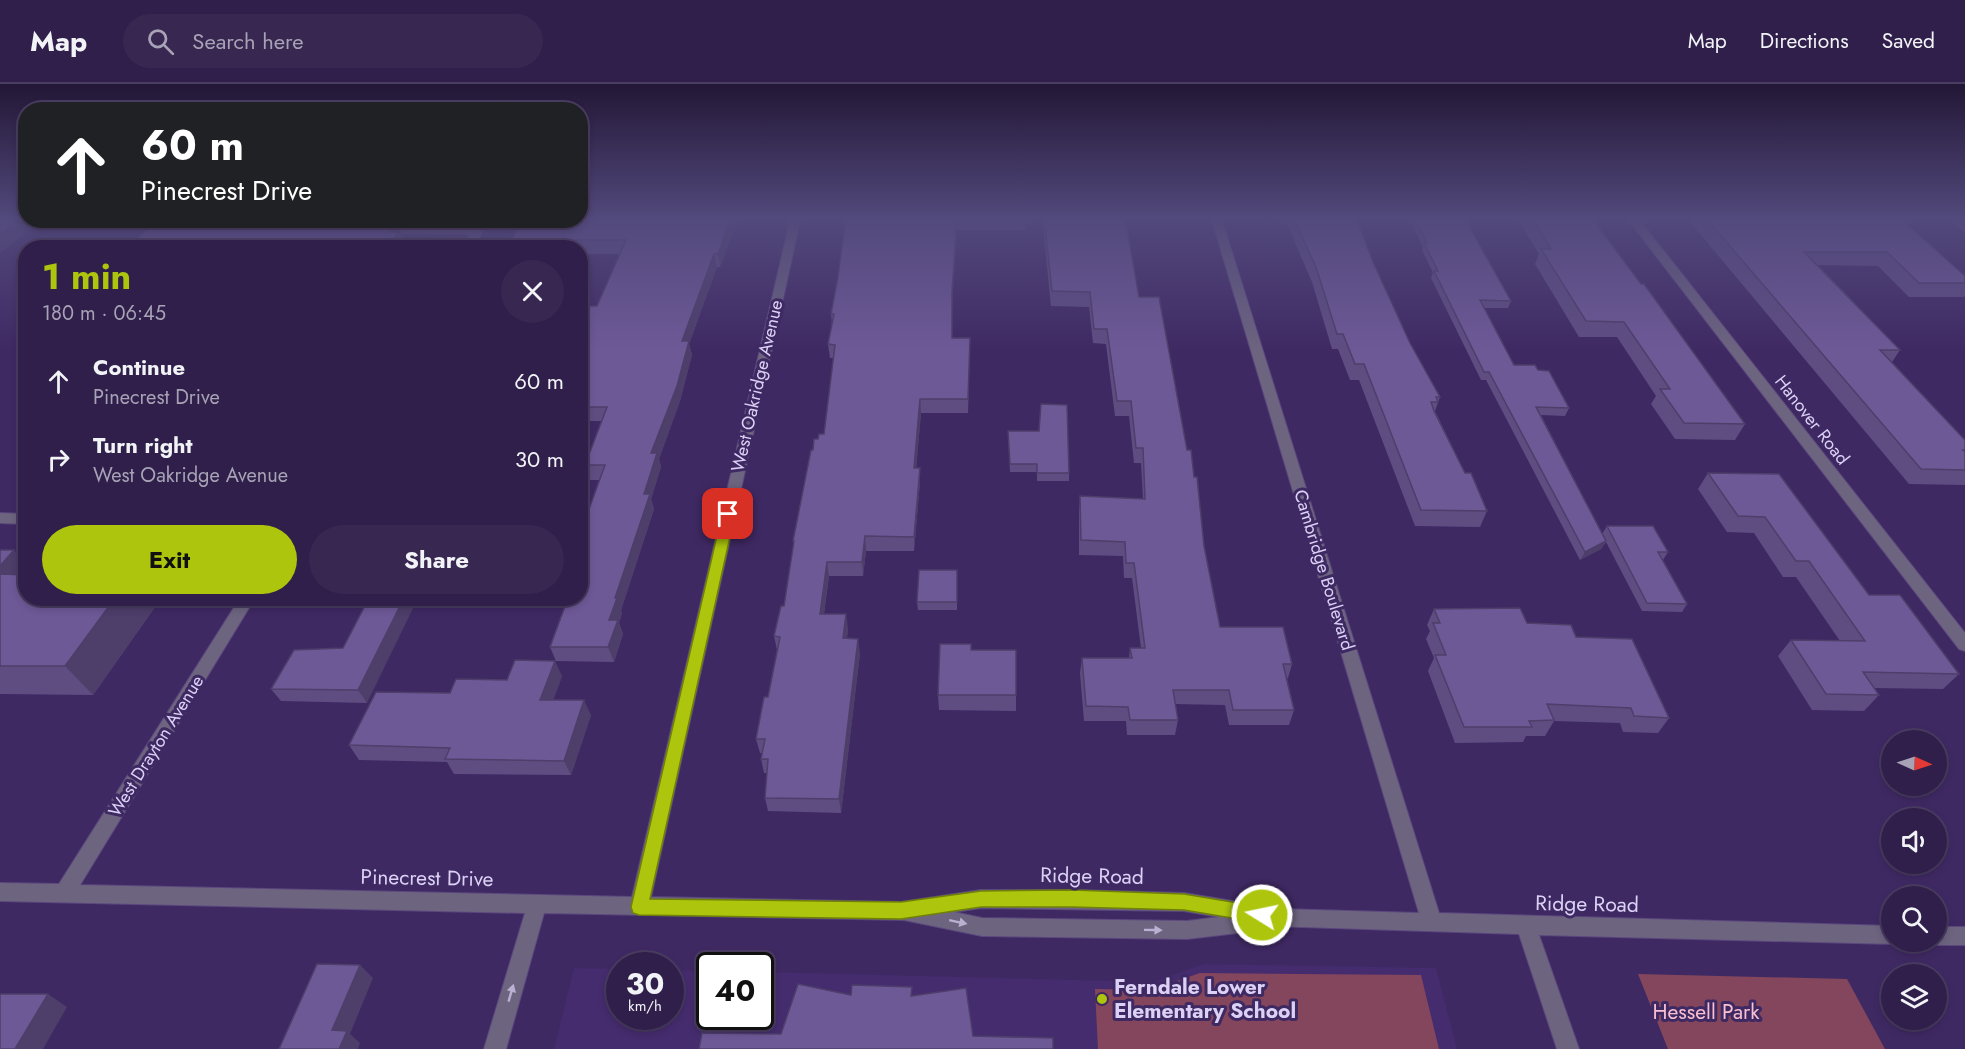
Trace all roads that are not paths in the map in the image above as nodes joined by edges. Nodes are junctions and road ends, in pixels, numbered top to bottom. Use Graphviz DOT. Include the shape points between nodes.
graph roads {
  1 [pos="786,262"];
  2 [pos="1230,262"];
  3 [pos="1667,262"];
  4 [pos="0,518"];
  5 [pos="18,519"];
  6 [pos="243,606"];
  7 [pos="1965,645"];
  8 [pos="0,892"];
  9 [pos="64,894"];
  10 [pos="537,904"];
  11 [pos="639,907"];
  12 [pos="853,911"];
  13 [pos="901,911"];
  14 [pos="1281,918"];
  15 [pos="1432,922"];
  16 [pos="1526,926"];
  17 [pos="1881,934"];
  18 [pos="1947,936"];
  19 [pos="1965,936"];
  20 [pos="495,1049"];
  21 [pos="1568,1049"];
  1 -- 11 [label="street, West Oakridge Avenue"];
  2 -- 15 [label="street, Cambridge Boulevard"];
  3 -- 7 [label="street, Hanover Road"];
  4 -- 5 [label="street"];
  6 -- 9 [label="street, West Drayton Avenue"];
  8 -- 9 [label="street, Pinecrest Drive"];
  9 -- 10 [label="street, Pinecrest Drive"];
  10 -- 11 [label="street, Pinecrest Drive"];
  20 -- 10 [label="street, one-way"];
  11 -- 12 [label="street, Pinecrest Drive"];
  12 -- 13 [label="street, Ridge Road"];
  13 -- 14 [label="street, Ridge Road" via="981,899 1072,898 1184,902"];
  13 -- 14 [label="street, Ridge Road, one-way" via="982,927 1187,930"];
  14 -- 15 [label="street, Ridge Road"];
  15 -- 16 [label="street, Ridge Road"];
  16 -- 17 [label="street, Ridge Road"];
  16 -- 21 [label="street"];
  18 -- 19 [label="street"];
}
